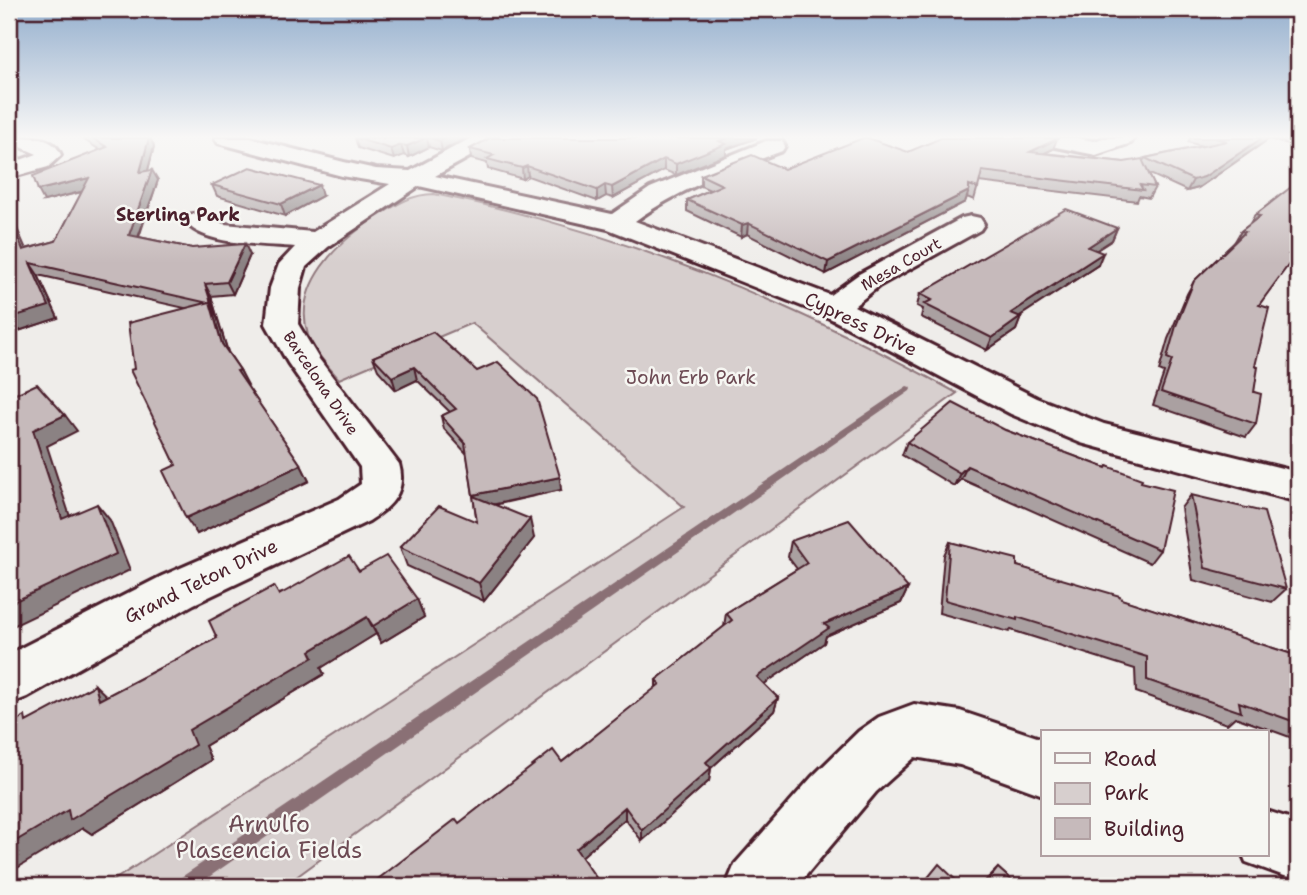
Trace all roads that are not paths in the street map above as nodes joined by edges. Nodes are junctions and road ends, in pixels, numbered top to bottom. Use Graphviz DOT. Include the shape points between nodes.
graph roads {
  1 [pos="416,180"];
  2 [pos="420,180"];
  3 [pos="688,180"];
  4 [pos="198,221"];
  5 [pos="616,223"];
  6 [pos="971,224"];
  7 [pos="318,241"];
  8 [pos="833,307"];
  9 [pos="383,476"];
  10 [pos="1298,487"];
  11 [pos="9,680"];
  12 [pos="1041,766"];
  13 [pos="1268,841"];
  14 [pos="1298,851"];
  15 [pos="757,886"];
  1 -- 7 [label="street, Barcelona Drive"];
  2 -- 5 [label="street, Cypress Drive"];
  3 -- 5 [label="street"];
  4 -- 7 [label="street" via="218,231"];
  5 -- 8 [label="street, Cypress Drive"];
  6 -- 8 [label="street, Mesa Court" via="869,280"];
  7 -- 9 [label="street, Barcelona Drive" via="293,264 282,324"];
  8 -- 10 [label="street, Cypress Drive" via="1024,406 1094,434"];
  9 -- 11 [label="street, Grand Teton Drive" via="382,488 354,510 178,590"];
  12 -- 15 [label="street" via="913,729 861,766"];
  13 -- 14 [label="street"];
}
